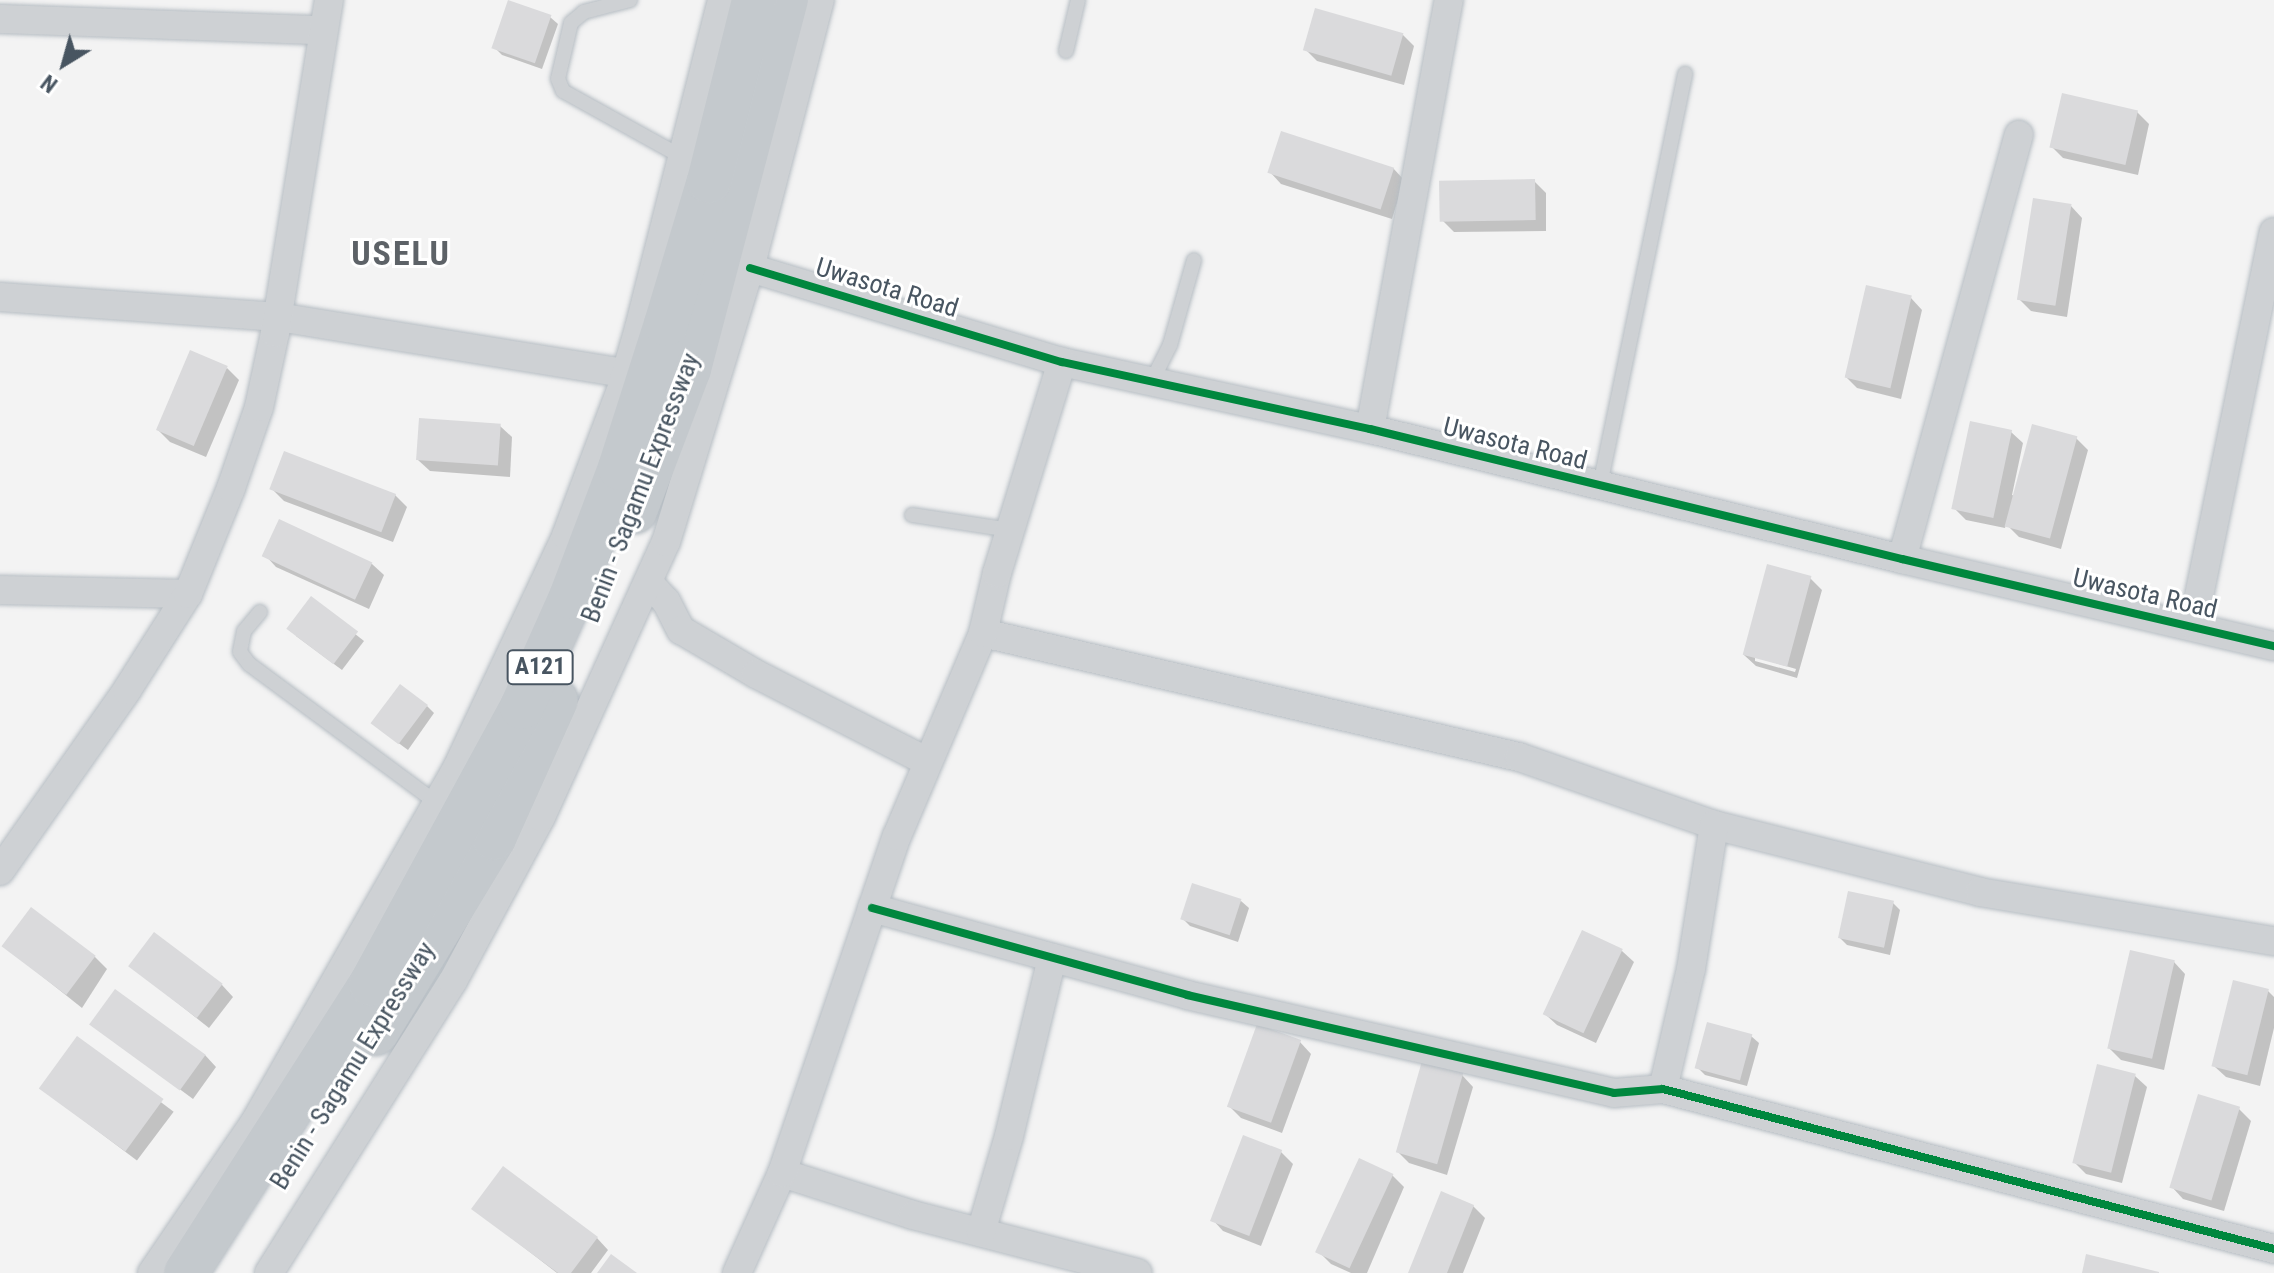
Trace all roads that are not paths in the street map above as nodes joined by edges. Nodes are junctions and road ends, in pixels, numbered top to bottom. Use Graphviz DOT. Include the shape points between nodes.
graph roads {
  1 [pos="329,0"];
  2 [pos="630,0"];
  3 [pos="722,0"];
  4 [pos="754,0"];
  5 [pos="786,0"];
  6 [pos="820,0"];
  7 [pos="1078,0"];
  8 [pos="1449,0"];
  9 [pos="0,19"];
  10 [pos="321,30"];
  11 [pos="1066,51"];
  12 [pos="1685,74"];
  13 [pos="2019,135"];
  14 [pos="682,157"];
  15 [pos="2274,232"];
  16 [pos="1194,260"];
  17 [pos="750,268"];
  18 [pos="0,297"];
  19 [pos="278,317"];
  20 [pos="1062,362"];
  21 [pos="625,373"];
  22 [pos="1152,381"];
  23 [pos="1370,429"];
  24 [pos="1600,485"];
  25 [pos="912,515"];
  26 [pos="1010,530"];
  27 [pos="1902,559"];
  28 [pos="648,582"];
  29 [pos="0,590"];
  30 [pos="188,594"];
  31 [pos="260,612"];
  32 [pos="2193,625"];
  33 [pos="983,633"];
  34 [pos="2274,646"];
  35 [pos="928,762"];
  36 [pos="437,803"];
  37 [pos="1714,825"];
  38 [pos="0,871"];
  39 [pos="872,908"];
  40 [pos="2274,941"];
  41 [pos="1052,958"];
  42 [pos="1663,1089"];
  43 [pos="782,1173"];
  44 [pos="981,1232"];
  45 [pos="2274,1249"];
  46 [pos="152,1273"];
  47 [pos="186,1273"];
  48 [pos="220,1273"];
  49 [pos="269,1273"];
  50 [pos="737,1273"];
  51 [pos="1138,1273"];
  1 -- 10 [label="street"];
  2 -- 14 [label="lane" via="584,12 571,23 558,79 563,91"];
  3 -- 14 [label="street"];
  4 -- 47 [label="highway, A121" via="709,181 620,468 522,707 371,984"];
  5 -- 48 [label="highway, Benin - Sagamu Expressway / A121" via="689,369 571,668 494,838 328,1110"];
  6 -- 17 [label="street"];
  7 -- 11 [label="lane"];
  8 -- 23 [label="street"];
  9 -- 10 [label="street"];
  10 -- 19 [label="street"];
  12 -- 24 [label="lane"];
  13 -- 27 [label="street"];
  14 -- 21 [label="street"];
  15 -- 32 [label="street"];
  16 -- 22 [label="lane" via="1170,345"];
  17 -- 20 [label="street, Uwasota Road"];
  17 -- 28 [label="street" via="666,542"];
  18 -- 19 [label="street"];
  19 -- 21 [label="street"];
  19 -- 30 [label="street" via="259,407"];
  20 -- 22 [label="street, Uwasota Road"];
  20 -- 26 [label="street"];
  21 -- 36 [label="street" via="566,536"];
  22 -- 23 [label="street, Uwasota Road"];
  23 -- 24 [label="street, Uwasota Road"];
  24 -- 27 [label="street, Uwasota Road"];
  25 -- 26 [label="lane"];
  26 -- 33 [label="street"];
  27 -- 32 [label="street, Uwasota Road"];
  28 -- 35 [label="street" via="666,601 681,630"];
  28 -- 49 [label="street" via="541,817 453,981"];
  29 -- 30 [label="street"];
  30 -- 38 [label="street"];
  31 -- 36 [label="lane" via="244,631 240,652 249,664"];
  32 -- 34 [label="street, Uwasota Road"];
  33 -- 35 [label="street"];
  33 -- 37 [label="street" via="1519,757"];
  35 -- 39 [label="street"];
  36 -- 46 [label="street" via="255,1122"];
  37 -- 40 [label="street" via="1980,892"];
  37 -- 42 [label="street" via="1691,969"];
  39 -- 41 [label="street"];
  39 -- 43 [label="street"];
  41 -- 42 [label="street" via="1187,995 1614,1093"];
  41 -- 44 [label="street"];
  42 -- 45 [label="street"];
  43 -- 44 [label="street"];
  43 -- 50 [label="street"];
  44 -- 51 [label="street"];
}
